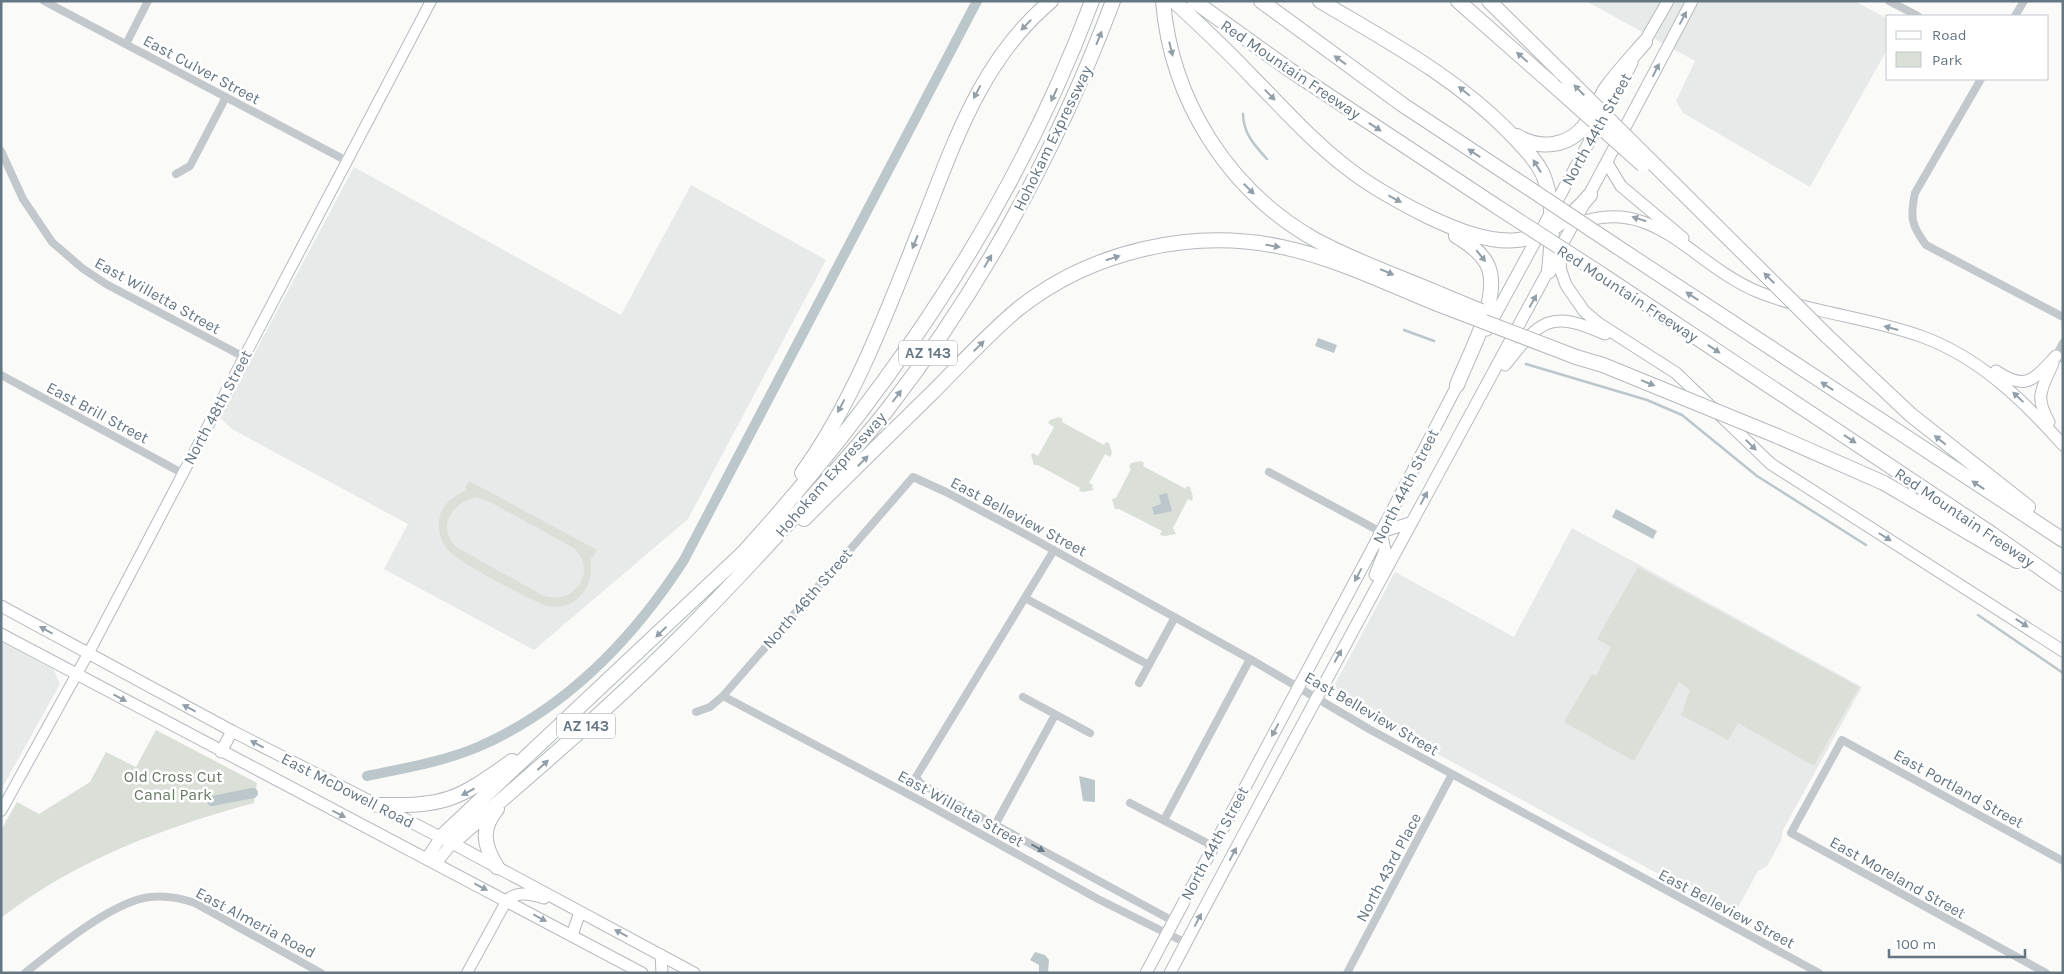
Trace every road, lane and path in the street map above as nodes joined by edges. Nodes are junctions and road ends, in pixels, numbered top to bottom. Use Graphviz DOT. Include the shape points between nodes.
graph roads {
  1 [pos="44,1"];
  2 [pos="148,1"];
  3 [pos="431,1"];
  4 [pos="1051,1"];
  5 [pos="1092,1"];
  6 [pos="1113,1"];
  7 [pos="1163,1"];
  8 [pos="1174,1"];
  9 [pos="1194,1"];
  10 [pos="1261,1"];
  11 [pos="1320,1"];
  12 [pos="1458,1"];
  13 [pos="1489,1"];
  14 [pos="1668,1"];
  15 [pos="1692,1"];
  16 [pos="1890,1"];
  17 [pos="2024,1"];
  18 [pos="1916,15"];
  19 [pos="2017,15"];
  20 [pos="1645,42"];
  21 [pos="126,44"];
  22 [pos="1980,80"];
  23 [pos="226,97"];
  24 [pos="1500,124"];
  25 [pos="1,151"];
  26 [pos="347,161"];
  27 [pos="1607,164"];
  28 [pos="176,174"];
  29 [pos="1564,186"];
  30 [pos="1590,196"];
  31 [pos="1413,208"];
  32 [pos="1550,212"];
  33 [pos="1574,224"];
  34 [pos="1551,232"];
  35 [pos="1726,235"];
  36 [pos="1559,252"];
  37 [pos="1549,272"];
  38 [pos="1724,274"];
  39 [pos="1438,298"];
  40 [pos="2063,317"];
  41 [pos="1937,342"];
  42 [pos="2063,343"];
  43 [pos="1650,354"];
  44 [pos="244,357"];
  45 [pos="2059,357"];
  46 [pos="1,375"];
  47 [pos="1457,385"];
  48 [pos="1485,390"];
  49 [pos="2063,445"];
  50 [pos="1269,472"];
  51 [pos="182,473"];
  52 [pos="913,477"];
  53 [pos="1410,523"];
  54 [pos="1381,532"];
  55 [pos="2063,533"];
  56 [pos="2063,540"];
  57 [pos="1054,550"];
  58 [pos="2063,584"];
  59 [pos="696,598"];
  60 [pos="1025,598"];
  61 [pos="1,606"];
  62 [pos="1175,617"];
  63 [pos="1354,626"];
  64 [pos="1,634"];
  65 [pos="2063,651"];
  66 [pos="665,652"];
  67 [pos="88,654"];
  68 [pos="1250,659"];
  69 [pos="1149,665"];
  70 [pos="76,675"];
  71 [pos="1138,683"];
  72 [pos="1298,687"];
  73 [pos="723,696"];
  74 [pos="1023,697"];
  75 [pos="1315,699"];
  76 [pos="696,712"];
  77 [pos="1055,715"];
  78 [pos="232,731"];
  79 [pos="551,733"];
  80 [pos="1090,733"];
  81 [pos="221,752"];
  82 [pos="1452,774"];
  83 [pos="506,798"];
  84 [pos="1130,803"];
  85 [pos="377,805"];
  86 [pos="1,811"];
  87 [pos="1164,820"];
  88 [pos="995,825"];
  89 [pos="1790,834"];
  90 [pos="446,840"];
  91 [pos="1213,846"];
  92 [pos="432,860"];
  93 [pos="2063,860"];
  94 [pos="497,867"];
  95 [pos="507,900"];
  96 [pos="564,904"];
  97 [pos="580,912"];
  98 [pos="1173,921"];
  99 [pos="1166,934"];
  100 [pos="572,935"];
  101 [pos="1186,943"];
  102 [pos="661,955"];
  103 [pos="25,973"];
  104 [pos="321,973"];
  105 [pos="467,973"];
  106 [pos="642,973"];
  107 [pos="662,973"];
  108 [pos="694,973"];
  109 [pos="1146,973"];
  110 [pos="1170,973"];
  111 [pos="1347,973"];
  112 [pos="1818,973"];
  113 [pos="2046,973"];
  1 -- 21 [label="street, East Culver Street"];
  2 -- 21 [label="street"];
  3 -- 26 [label="street, North 48th Street"];
  4 -- 59 [label="highway, one-way" via="1004,51 970,105 885,316 835,418 806,467"];
  5 -- 59 [label="highway, Hohokam Expressway / AZ 143, one-way" via="1068,64 1030,146 982,234 930,318 788,503"];
  66 -- 6 [label="highway, Hohokam Expressway / AZ 143, one-way" via="844,462 935,343 979,276 1025,196 1070,105"];
  7 -- 39 [label="highway, one-way" via="1170,49 1186,96 1211,142 1241,181 1277,215 1314,239"];
  8 -- 31 [label="highway, one-way" via="1331,156 1370,184"];
  9 -- 58 [label="highway, Red Mountain Freeway, one-way, bridge" via="1290,70"];
  56 -- 10 [label="highway, Red Mountain Freeway, one-way, bridge" via="1403,105"];
  24 -- 11 [label="highway, one-way" via="1437,71"];
  35 -- 12 [label="highway, one-way, bridge"];
  35 -- 13 [label="highway, one-way, bridge"];
  14 -- 20 [label="main road, North 44th Street"];
  27 -- 15 [label="main road, North 44th Street, one-way"];
  16 -- 18 [label="street"];
  17 -- 19 [label="street"];
  20 -- 24 [label="highway" via="1606,88 1585,125 1570,138 1552,144 1538,144 1521,138"];
  20 -- 29 [label="main road, North 44th Street"];
  21 -- 23 [label="street, East Culver Street"];
  22 -- 40 [label="street" via="1916,193 1911,213 1915,231 1926,245"];
  23 -- 26 [label="street, East Culver Street"];
  23 -- 28 [label="street" via="190,166"];
  32 -- 24 [label="highway, one-way" via="1548,192 1540,170 1524,147"];
  25 -- 44 [label="street, East Willetta Street" via="23,199 52,242 82,268"];
  26 -- 44 [label="street, North 48th Street"];
  27 -- 30 [label="main road, North 44th Street"];
  27 -- 38 [label="main road" via="1621,186"];
  29 -- 32 [label="main road, North 44th Street"];
  29 -- 34 [label="main road"];
  30 -- 33 [label="main road, North 44th Street"];
  30 -- 34 [label="highway"];
  31 -- 34 [label="highway" via="1487,240 1505,241"];
  31 -- 47 [label="highway, one-way" via="1476,250 1487,264 1491,276 1492,293 1488,307"];
  32 -- 34 [label="highway"];
  33 -- 34 [label="main road, North 44th Street"];
  33 -- 36 [label="main road, North 44th Street"];
  38 -- 33 [label="main road, North 44th Street, one-way" via="1659,228 1637,218 1605,216"];
  34 -- 36 [label="main road"];
  34 -- 37 [label="highway"];
  34 -- 47 [label="main road, North 44th Street" via="1524,261"];
  55 -- 35 [label="highway, one-way, bridge" via="1933,434 1828,337"];
  36 -- 37 [label="main road, North 44th Street"];
  36 -- 43 [label="main road" via="1566,285 1578,305 1598,323"];
  48 -- 37 [label="main road, North 44th Street, one-way"];
  41 -- 38 [label="main road, one-way" via="1779,299"];
  39 -- 58 [label="highway, one-way, bridge" via="1877,480 1986,544"];
  66 -- 39 [label="highway, one-way" via="714,611 1007,319 1040,294 1081,270 1121,255 1163,245 1248,242 1310,255"];
  41 -- 45 [label="main road" via="1975,356 2018,382 2034,378"];
  49 -- 41 [label="main road, one-way" via="2011,391"];
  42 -- 45 [label="street"];
  43 -- 48 [label="main road" via="1577,322 1554,321 1533,330"];
  43 -- 65 [label="main road, one-way" via="1689,384 1758,453 1784,473"];
  44 -- 51 [label="street, North 48th Street"];
  45 -- 49 [label="main road" via="2039,399"];
  46 -- 51 [label="street, East Brill Street"];
  47 -- 54 [label="main road, North 44th Street"];
  53 -- 48 [label="main road, North 44th Street, one-way"];
  50 -- 54 [label="street"];
  51 -- 67 [label="street, North 48th Street"];
  52 -- 57 [label="street, East Belleview Street"];
  52 -- 73 [label="street, North 46th Street"];
  53 -- 54 [label="main road"];
  53 -- 63 [label="main road, North 44th Street"];
  54 -- 63 [label="main road" via="1385,550"];
  54 -- 72 [label="main road, North 44th Street, one-way"];
  57 -- 60 [label="street"];
  57 -- 62 [label="street, East Belleview Street"];
  59 -- 79 [label="highway, Hohokam Expressway / AZ 143, one-way"];
  60 -- 69 [label="street"];
  60 -- 88 [label="street" via="916,776 920,783"];
  67 -- 61 [label="main road, East McDowell Road, one-way"];
  62 -- 68 [label="street, East Belleview Street"];
  62 -- 69 [label="street"];
  75 -- 63 [label="main road, North 44th Street, one-way"];
  64 -- 70 [label="main road, East McDowell Road"];
  83 -- 66 [label="highway, Hohokam Expressway / AZ 143, one-way"];
  67 -- 70 [label="street, North 48th Street"];
  78 -- 67 [label="main road, East McDowell Road, one-way"];
  68 -- 72 [label="street, East Belleview Street"];
  68 -- 87 [label="street"];
  69 -- 71 [label="street"];
  70 -- 81 [label="main road, East McDowell Road, one-way"];
  70 -- 86 [label="street, North 48th Street"];
  72 -- 75 [label="street, East Belleview Street"];
  72 -- 91 [label="main road, North 44th Street, one-way"];
  73 -- 76 [label="street, North 46th Street" via="710,707"];
  73 -- 99 [label="street, East Willetta Street"];
  74 -- 77 [label="street"];
  75 -- 82 [label="street, East Belleview Street"];
  101 -- 75 [label="main road, North 44th Street, one-way"];
  77 -- 80 [label="street"];
  77 -- 88 [label="street"];
  78 -- 81 [label="main road"];
  85 -- 78 [label="main road, East McDowell Road, one-way"];
  79 -- 85 [label="highway, one-way" via="482,784 458,797 427,805"];
  79 -- 90 [label="highway, Hohokam Expressway / AZ 143"];
  81 -- 92 [label="main road, East McDowell Road, one-way"];
  82 -- 111 [label="street, North 43rd Place"];
  82 -- 112 [label="street, East Belleview Street"];
  83 -- 90 [label="highway, Hohokam Expressway / AZ 143"];
  83 -- 94 [label="highway" via="491,816 485,835 487,850"];
  84 -- 87 [label="street"];
  85 -- 90 [label="main road, East McDowell Road"];
  87 -- 91 [label="street"];
  88 -- 98 [label="street, one-way"];
  89 -- 93 [label="street, East Portland Street" via="1842,740"];
  89 -- 113 [label="street, East Moreland Street"];
  90 -- 92 [label="main road, Hohokam Expressway / AZ 143"];
  90 -- 94 [label="main road, East McDowell Road"];
  91 -- 98 [label="main road, North 44th Street"];
  92 -- 95 [label="main road, East McDowell Road, one-way"];
  94 -- 96 [label="main road, East McDowell Road"];
  95 -- 96 [label="main road" via="529,894"];
  95 -- 100 [label="main road, East McDowell Road, one-way"];
  95 -- 105 [label="street"];
  96 -- 97 [label="main road, East McDowell Road"];
  97 -- 100 [label="main road"];
  102 -- 97 [label="main road, East McDowell Road, one-way"];
  98 -- 99 [label="main road, North 44th Street"];
  99 -- 101 [label="street, East Willetta Street"];
  99 -- 109 [label="main road, North 44th Street"];
  100 -- 106 [label="main road, East McDowell Road"];
  101 -- 110 [label="main road, North 44th Street"];
  102 -- 107 [label="main road"];
  102 -- 108 [label="main road, East McDowell Road"];
  103 -- 104 [label="street, East Almeria Road" via="70,937 127,903 150,897 178,897 196,903"];
}
